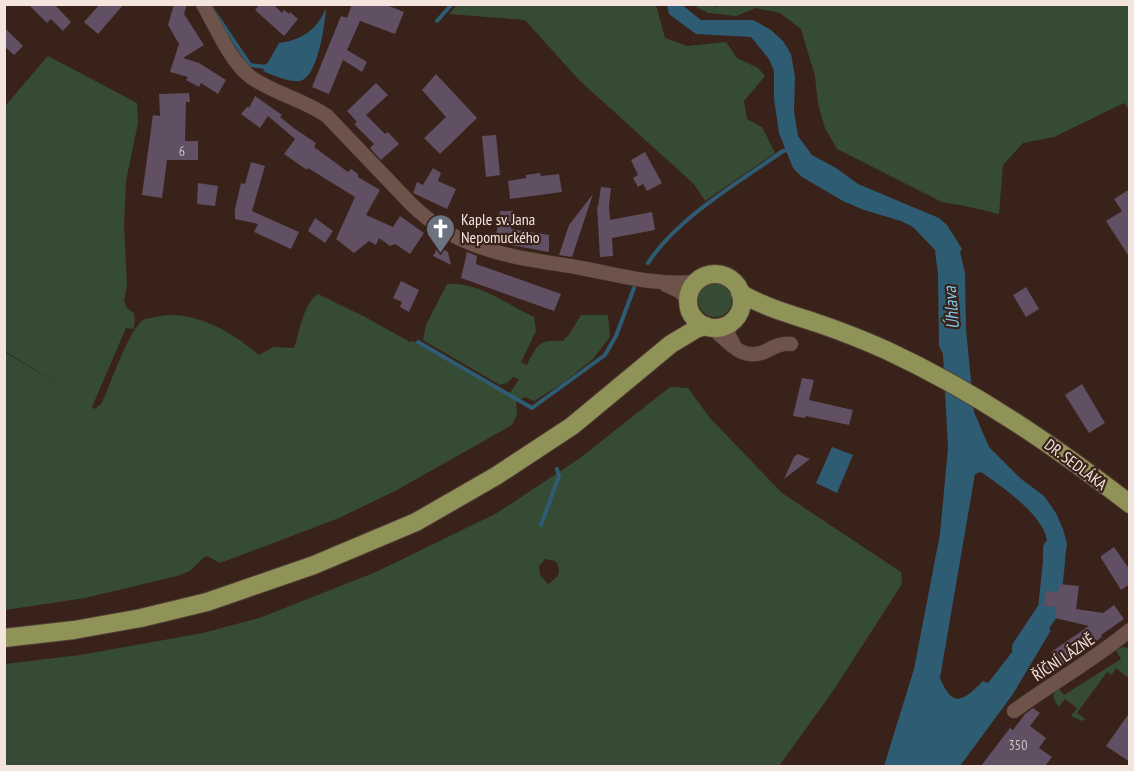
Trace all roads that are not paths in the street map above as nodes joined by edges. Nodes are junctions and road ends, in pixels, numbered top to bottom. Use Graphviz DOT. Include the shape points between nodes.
graph roads {
  1 [pos="202,4"];
  2 [pos="740,292"];
  3 [pos="690,297"];
  4 [pos="764,306"];
  5 [pos="735,317"];
  6 [pos="709,327"];
  7 [pos="671,344"];
  8 [pos="791,344"];
  9 [pos="737,350"];
  10 [pos="1130,504"];
  11 [pos="1130,630"];
  12 [pos="4,638"];
  13 [pos="1014,711"];
  1 -- 3 [label="street" via="236,62 250,76 327,116 425,218 449,234 510,255 658,282"];
  2 -- 3 [label="main road" via="723,275 711,274"];
  2 -- 4 [label="main road"];
  2 -- 5 [label="main road" via="741,304"];
  3 -- 6 [label="main road" via="696,320"];
  3 -- 7 [label="main road" via="684,325"];
  4 -- 5 [label="main road"];
  4 -- 10 [label="main road, DR. SEDLÁKA" via="885,350 964,390 1021,424"];
  5 -- 6 [label="main road" via="718,327"];
  5 -- 9 [label="street" via="728,334"];
  6 -- 7 [label="main road" via="696,329"];
  6 -- 9 [label="street"];
  7 -- 12 [label="main road" via="572,426 416,522 314,565 207,602 74,630"];
  8 -- 9 [label="street" via="783,343 752,355"];
  11 -- 13 [label="street, ŘÍČNÍ LÁZNĚ"];
}
